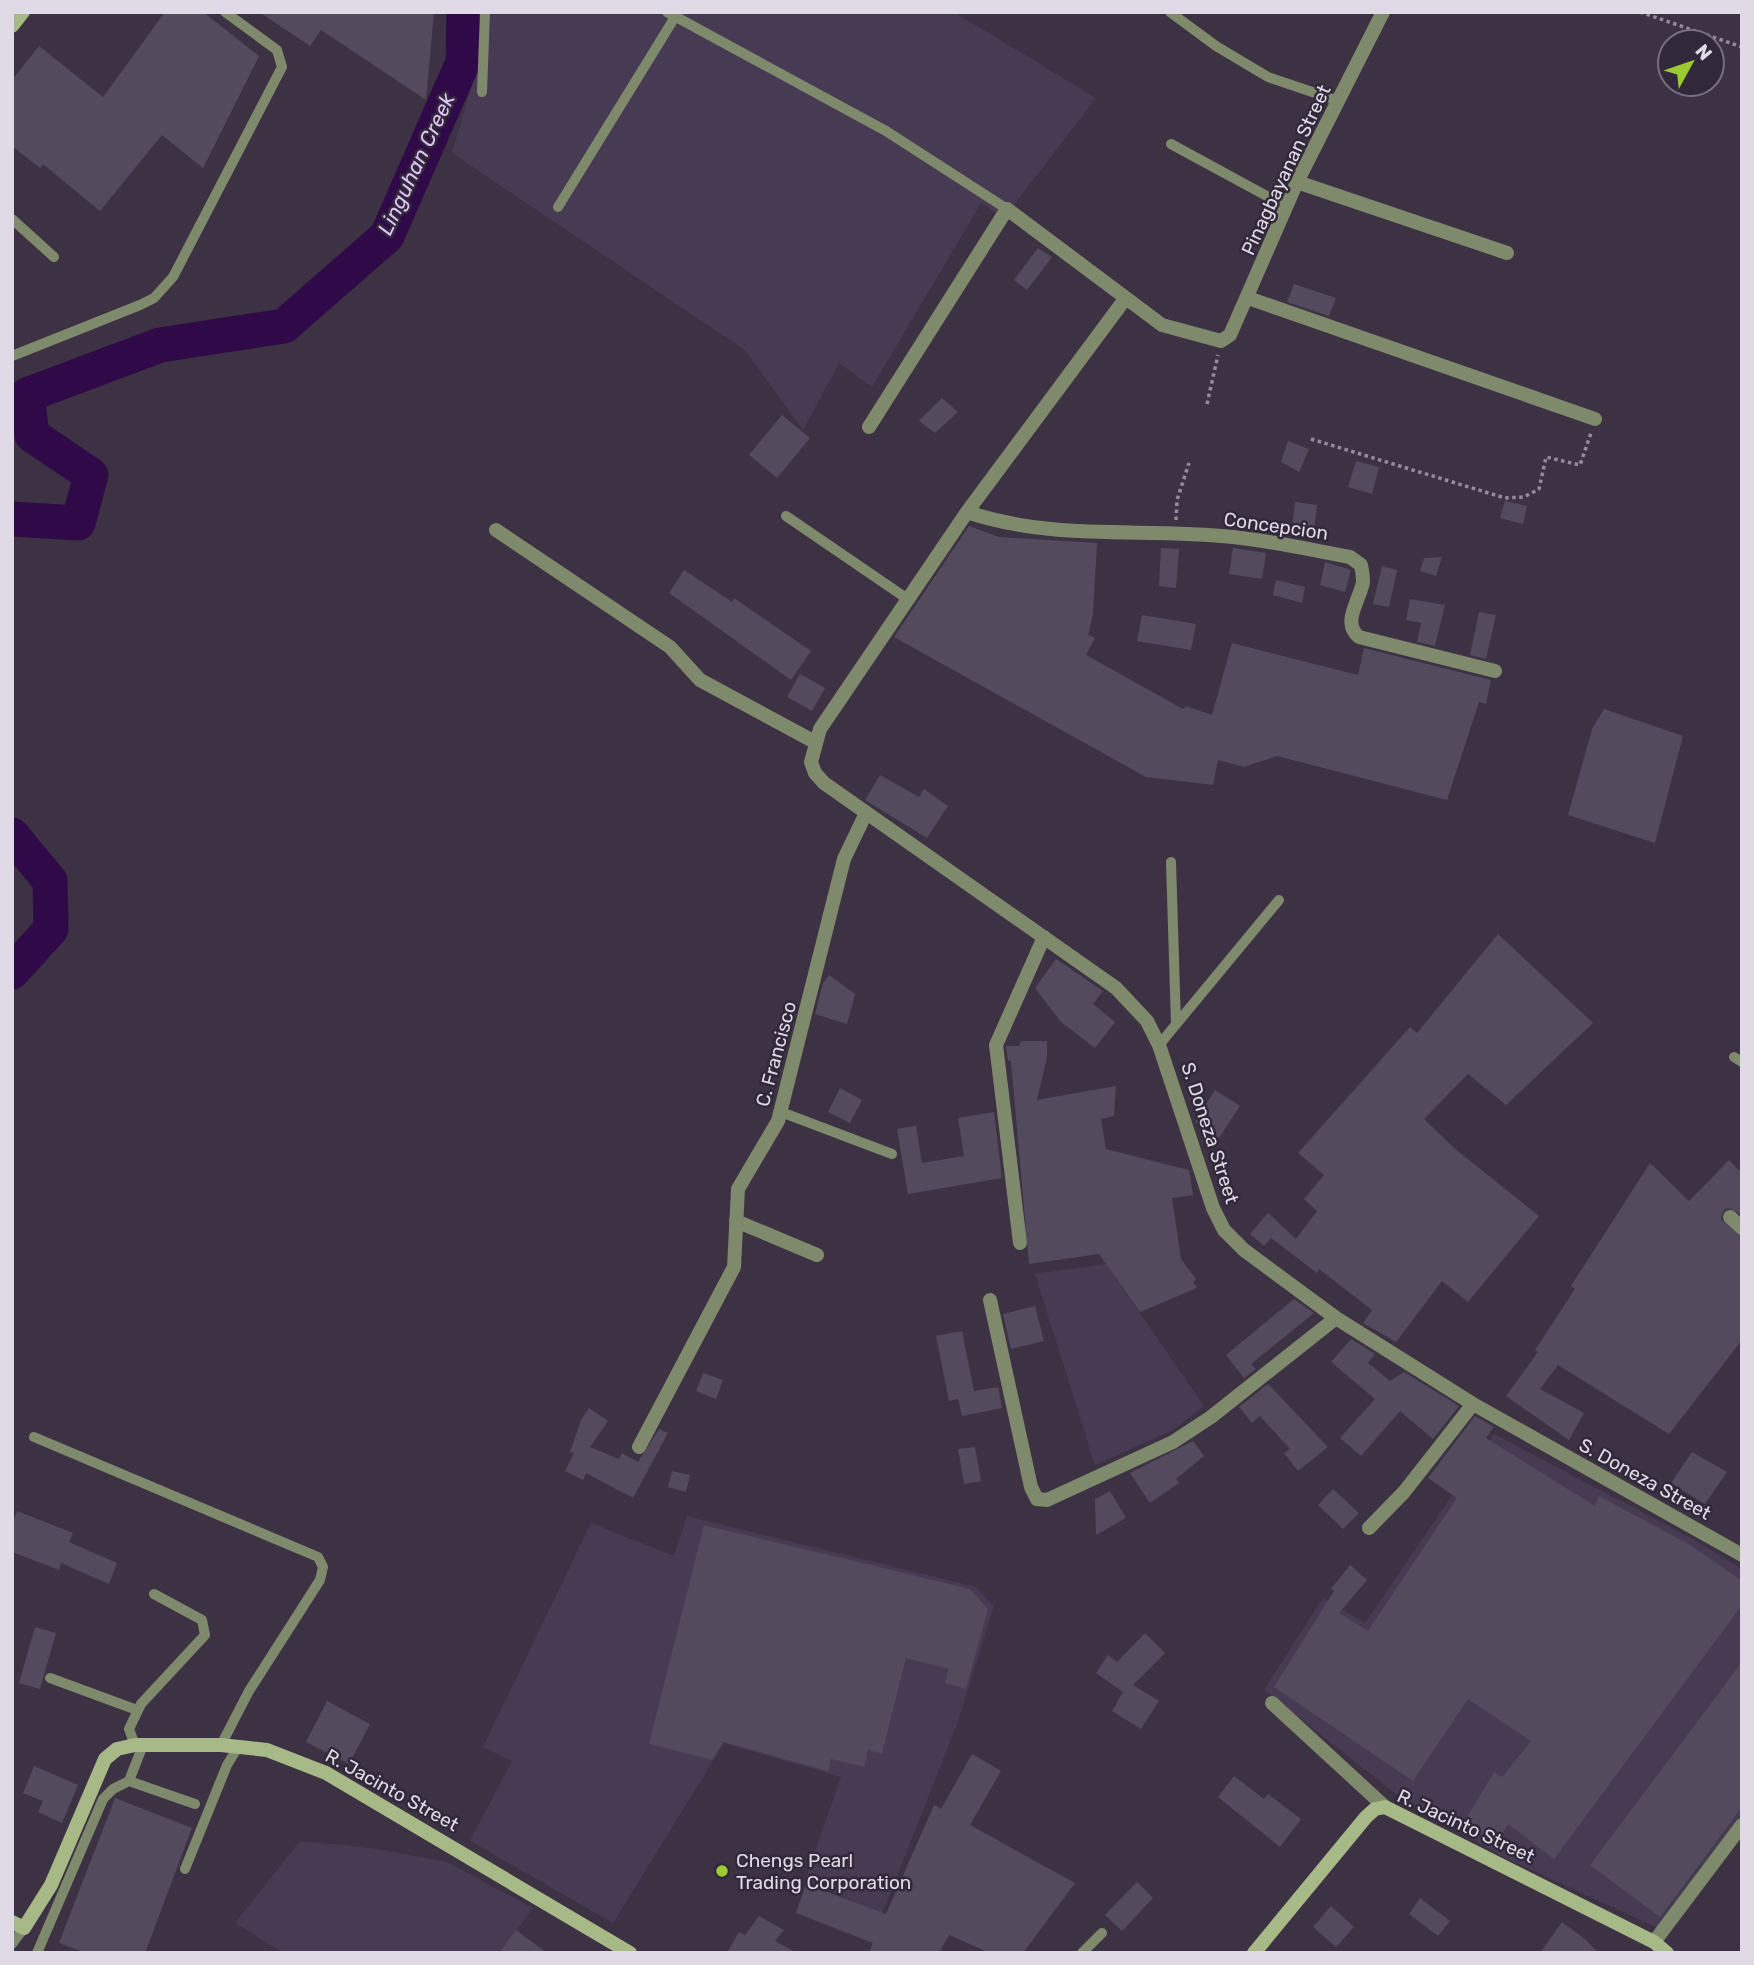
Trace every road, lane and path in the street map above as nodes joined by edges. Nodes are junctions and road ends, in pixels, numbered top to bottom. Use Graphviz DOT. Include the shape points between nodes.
graph roads {
  1 [pos="23,12"];
  2 [pos="225,12"];
  3 [pos="485,12"];
  4 [pos="1170,12"];
  5 [pos="1383,12"];
  6 [pos="1640,12"];
  7 [pos="671,14"];
  8 [pos="12,26"];
  9 [pos="1742,47"];
  10 [pos="482,92"];
  11 [pos="1339,101"];
  12 [pos="1171,144"];
  13 [pos="1297,182"];
  14 [pos="558,207"];
  15 [pos="1287,207"];
  16 [pos="1007,209"];
  17 [pos="12,219"];
  18 [pos="1507,253"];
  19 [pos="54,257"];
  20 [pos="1248,298"];
  21 [pos="1125,299"];
  22 [pos="1221,341"];
  23 [pos="12,356"];
  24 [pos="1207,404"];
  25 [pos="1595,419"];
  26 [pos="869,427"];
  27 [pos="1311,439"];
  28 [pos="1189,463"];
  29 [pos="967,512"];
  30 [pos="786,516"];
  31 [pos="496,530"];
  32 [pos="1176,536"];
  33 [pos="909,600"];
  34 [pos="1494,671"];
  35 [pos="815,742"];
  36 [pos="866,813"];
  37 [pos="1171,862"];
  38 [pos="1279,900"];
  39 [pos="1044,937"];
  40 [pos="1176,1024"];
  41 [pos="1159,1045"];
  42 [pos="780,1112"];
  43 [pos="892,1154"];
  44 [pos="1730,1217"];
  45 [pos="736,1222"];
  46 [pos="1742,1228"];
  47 [pos="1020,1243"];
  48 [pos="817,1255"];
  49 [pos="990,1300"];
  50 [pos="1336,1318"];
  51 [pos="1473,1404"];
  52 [pos="34,1437"];
  53 [pos="639,1447"];
  54 [pos="1369,1528"];
  55 [pos="1742,1555"];
  56 [pos="154,1594"];
  57 [pos="50,1678"];
  58 [pos="1272,1703"];
  59 [pos="137,1710"];
  60 [pos="139,1745"];
  61 [pos="221,1745"];
  62 [pos="238,1747"];
  63 [pos="129,1781"];
  64 [pos="195,1804"];
  65 [pos="1385,1807"];
  66 [pos="1742,1825"];
  67 [pos="185,1869"];
  68 [pos="18,1925"];
  69 [pos="1102,1933"];
  70 [pos="1654,1942"];
  71 [pos="12,1944"];
  72 [pos="37,1953"];
  73 [pos="630,1953"];
  74 [pos="1082,1953"];
  75 [pos="1254,1953"];
  76 [pos="1667,1953"];
  1 -- 8 [label="street"];
  2 -- 23 [label="lane" via="277,50 282,67 173,277 147,301"];
  3 -- 10 [label="lane"];
  4 -- 11 [label="lane" via="1268,77"];
  5 -- 11 [label="street, Pinagbayanan Street"];
  6 -- 9 [label="path"];
  7 -- 14 [label="lane"];
  7 -- 16 [label="lane" via="886,131"];
  11 -- 13 [label="street, Pinagbayanan Street"];
  12 -- 15 [label="lane"];
  13 -- 15 [label="street, Pinagbayanan Street"];
  13 -- 18 [label="street"];
  15 -- 20 [label="street, Pinagbayanan Street"];
  16 -- 21 [label="street"];
  16 -- 26 [label="street"];
  17 -- 19 [label="lane"];
  20 -- 22 [label="street, Pinagbayanan Street" via="1237,325"];
  20 -- 25 [label="street"];
  21 -- 22 [label="street" via="1161,325"];
  21 -- 29 [label="street"];
  22 -- 24 [label="path"];
  25 -- 27 [label="path" via="1580,465 1546,457 1539,489 1524,497 1505,498"];
  28 -- 32 [label="path" via="1177,500"];
  29 -- 32 [label="street, Concepcion" via="1003,524"];
  29 -- 33 [label="street"];
  30 -- 33 [label="lane"];
  31 -- 35 [label="street" via="670,647 700,680"];
  32 -- 34 [label="street, Concepcion" via="1233,537 1350,557 1361,565 1363,581 1350,624 1353,632"];
  33 -- 35 [label="street"];
  35 -- 36 [label="street, S. Doneza Street" via="811,762 815,774"];
  36 -- 39 [label="street, S. Doneza Street"];
  36 -- 42 [label="street, C. Francisco" via="844,859"];
  37 -- 40 [label="lane"];
  38 -- 40 [label="lane"];
  39 -- 41 [label="street, S. Doneza Street" via="1116,988 1147,1021"];
  39 -- 47 [label="street" via="996,1045"];
  40 -- 41 [label="lane"];
  41 -- 50 [label="street, S. Doneza Street" via="1224,1230"];
  42 -- 43 [label="lane"];
  42 -- 45 [label="street, C. Francisco" via="738,1189"];
  44 -- 46 [label="street"];
  45 -- 48 [label="street"];
  45 -- 53 [label="street, C. Francisco" via="737,1247 728,1282"];
  49 -- 50 [label="street" via="1031,1488 1037,1499 1047,1500 1173,1442"];
  50 -- 51 [label="street, S. Doneza Street"];
  51 -- 54 [label="street" via="1419,1474"];
  51 -- 55 [label="street, S. Doneza Street"];
  52 -- 61 [label="lane" via="318,1557 323,1567 320,1580"];
  56 -- 59 [label="lane" via="202,1620 205,1635"];
  57 -- 59 [label="lane"];
  58 -- 65 [label="street"];
  59 -- 60 [label="lane" via="129,1730"];
  60 -- 61 [label="street, R. Jacinto Street"];
  60 -- 63 [label="lane"];
  60 -- 68 [label="street, R. Jacinto Street" via="117,1749 105,1759 51,1885"];
  61 -- 62 [label="street, R. Jacinto Street"];
  62 -- 67 [label="lane"];
  62 -- 73 [label="street, R. Jacinto Street" via="267,1750 326,1773"];
  63 -- 64 [label="lane"];
  63 -- 72 [label="lane" via="103,1799"];
  65 -- 70 [label="street, R. Jacinto Street"];
  65 -- 75 [label="street, R. Jacinto Street" via="1366,1817"];
  66 -- 70 [label="street"];
  68 -- 71 [label="lane"];
  69 -- 74 [label="lane"];
  70 -- 76 [label="street, R. Jacinto Street"];
}
